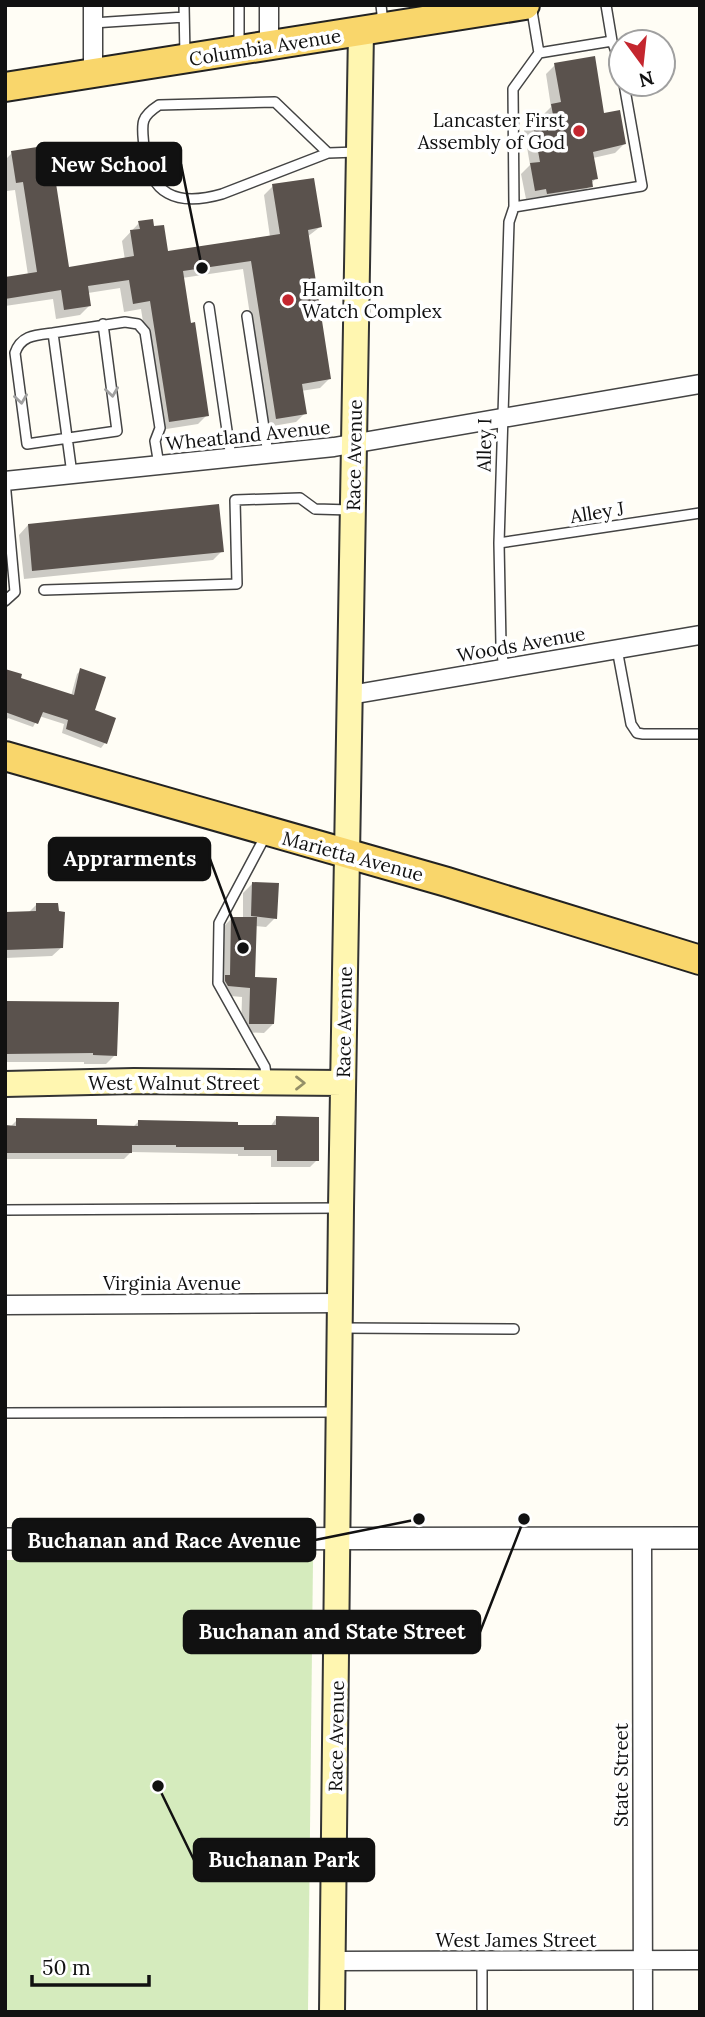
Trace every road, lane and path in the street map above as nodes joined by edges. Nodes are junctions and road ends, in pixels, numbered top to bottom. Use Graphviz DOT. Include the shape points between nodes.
graph roads {
  1 [pos="184,5"];
  2 [pos="239,5"];
  3 [pos="269,5"];
  4 [pos="525,5"];
  5 [pos="531,5"];
  6 [pos="606,5"];
  7 [pos="443,12"];
  8 [pos="93,14"];
  9 [pos="184,18"];
  10 [pos="375,22"];
  11 [pos="610,28"];
  12 [pos="607,42"];
  13 [pos="269,46"];
  14 [pos="239,51"];
  15 [pos="538,53"];
  16 [pos="185,60"];
  17 [pos="93,75"];
  18 [pos="5,87"];
  19 [pos="626,98"];
  20 [pos="359,152"];
  21 [pos="328,153"];
  22 [pos="514,207"];
  23 [pos="209,307"];
  24 [pos="247,316"];
  25 [pos="103,324"];
  26 [pos="53,332"];
  27 [pos="700,384"];
  28 [pos="502,418"];
  29 [pos="67,438"];
  30 [pos="354,444"];
  31 [pos="268,454"];
  32 [pos="231,458"];
  33 [pos="159,465"];
  34 [pos="72,474"];
  35 [pos="5,481"];
  36 [pos="353,510"];
  37 [pos="700,513"];
  38 [pos="499,544"];
  39 [pos="44,590"];
  40 [pos="5,601"];
  41 [pos="700,635"];
  42 [pos="617,649"];
  43 [pos="504,669"];
  44 [pos="350,695"];
  45 [pos="700,734"];
  46 [pos="5,756"];
  47 [pos="268,832"];
  48 [pos="347,854"];
  49 [pos="700,960"];
  50 [pos="267,1083"];
  51 [pos="343,1083"];
  52 [pos="5,1084"];
  53 [pos="341,1208"];
  54 [pos="5,1210"];
  55 [pos="340,1303"];
  56 [pos="5,1305"];
  57 [pos="340,1328"];
  58 [pos="514,1329"];
  59 [pos="339,1412"];
  60 [pos="5,1413"];
  61 [pos="642,1538"];
  62 [pos="700,1538"];
  63 [pos="5,1539"];
  64 [pos="338,1539"];
  65 [pos="643,1960"];
  66 [pos="700,1960"];
  67 [pos="333,1961"];
  68 [pos="482,1961"];
  69 [pos="332,2012"];
  70 [pos="482,2012"];
  71 [pos="643,2012"];
  1 -- 9 [label="lane"];
  2 -- 14 [label="lane"];
  3 -- 13 [label="street"];
  4 -- 7 [label="main road, Columbia Avenue"];
  5 -- 15 [label="lane"];
  6 -- 11 [label="lane"];
  7 -- 10 [label="main road, Columbia Avenue"];
  8 -- 9 [label="lane"];
  8 -- 17 [label="street"];
  9 -- 16 [label="lane"];
  10 -- 13 [label="main road, Columbia Avenue"];
  10 -- 20 [label="main road, Race Avenue"];
  12 -- 15 [label="lane"];
  13 -- 14 [label="main road, Columbia Avenue"];
  14 -- 16 [label="main road, Columbia Avenue"];
  15 -- 22 [label="lane, Alley I" via="513,89"];
  16 -- 17 [label="main road, Columbia Avenue"];
  17 -- 18 [label="main road, Columbia Avenue"];
  19 -- 22 [label="lane" via="642,186"];
  20 -- 21 [label="lane"];
  20 -- 30 [label="main road, Race Avenue"];
  21 -- 21 [label="lane" via="222,194 189,198 157,186 146,167 142,122 159,105 275,102"];
  22 -- 28 [label="lane, Alley I" via="509,222"];
  23 -- 32 [label="lane"];
  24 -- 31 [label="lane"];
  25 -- 26 [label="lane"];
  25 -- 29 [label="lane, one-way" via="117,431"];
  25 -- 33 [label="lane" via="138,324 145,332 160,428 155,440"];
  26 -- 29 [label="lane"];
  26 -- 29 [label="lane, one-way" via="29,336 16,348 15,360 27,443"];
  27 -- 28 [label="street, Wheatland Avenue"];
  28 -- 30 [label="street, Wheatland Avenue"];
  28 -- 38 [label="lane, Alley I"];
  29 -- 34 [label="lane"];
  30 -- 31 [label="street, Wheatland Avenue"];
  30 -- 36 [label="main road, Race Avenue"];
  31 -- 32 [label="street, Wheatland Avenue"];
  32 -- 33 [label="street, Wheatland Avenue"];
  33 -- 34 [label="street, Wheatland Avenue"];
  34 -- 35 [label="street, Wheatland Avenue"];
  35 -- 40 [label="lane" via="15,592"];
  36 -- 39 [label="lane" via="315,509 300,498 235,500 237,584"];
  36 -- 44 [label="main road, Race Avenue"];
  37 -- 38 [label="lane, Alley J"];
  38 -- 43 [label="lane, Alley I"];
  41 -- 42 [label="street, Woods Avenue"];
  42 -- 43 [label="street, Woods Avenue"];
  42 -- 45 [label="lane" via="634,729 643,734"];
  43 -- 44 [label="street, Woods Avenue"];
  44 -- 48 [label="main road, Race Avenue"];
  46 -- 47 [label="main road, Marietta Avenue"];
  47 -- 48 [label="main road, Marietta Avenue"];
  47 -- 50 [label="lane" via="219,923 218,983 265,1067"];
  48 -- 49 [label="main road, Marietta Avenue"];
  48 -- 51 [label="main road, Race Avenue"];
  50 -- 51 [label="main road, West Walnut Street, one-way"];
  50 -- 52 [label="main road, West Walnut Street"];
  51 -- 53 [label="main road, Race Avenue"];
  53 -- 54 [label="lane"];
  53 -- 55 [label="main road, Race Avenue"];
  55 -- 56 [label="street, Virginia Avenue"];
  55 -- 57 [label="main road, Race Avenue"];
  57 -- 58 [label="lane"];
  57 -- 59 [label="main road, Race Avenue"];
  59 -- 60 [label="lane"];
  59 -- 64 [label="main road, Race Avenue"];
  61 -- 62 [label="street"];
  61 -- 64 [label="street"];
  61 -- 65 [label="street, State Street"];
  63 -- 64 [label="street"];
  64 -- 67 [label="main road, Race Avenue"];
  65 -- 66 [label="street, West James Street"];
  65 -- 68 [label="street, West James Street"];
  65 -- 71 [label="street, State Street"];
  67 -- 68 [label="street, West James Street"];
  67 -- 69 [label="main road, Race Avenue"];
  68 -- 70 [label="lane"];
}
